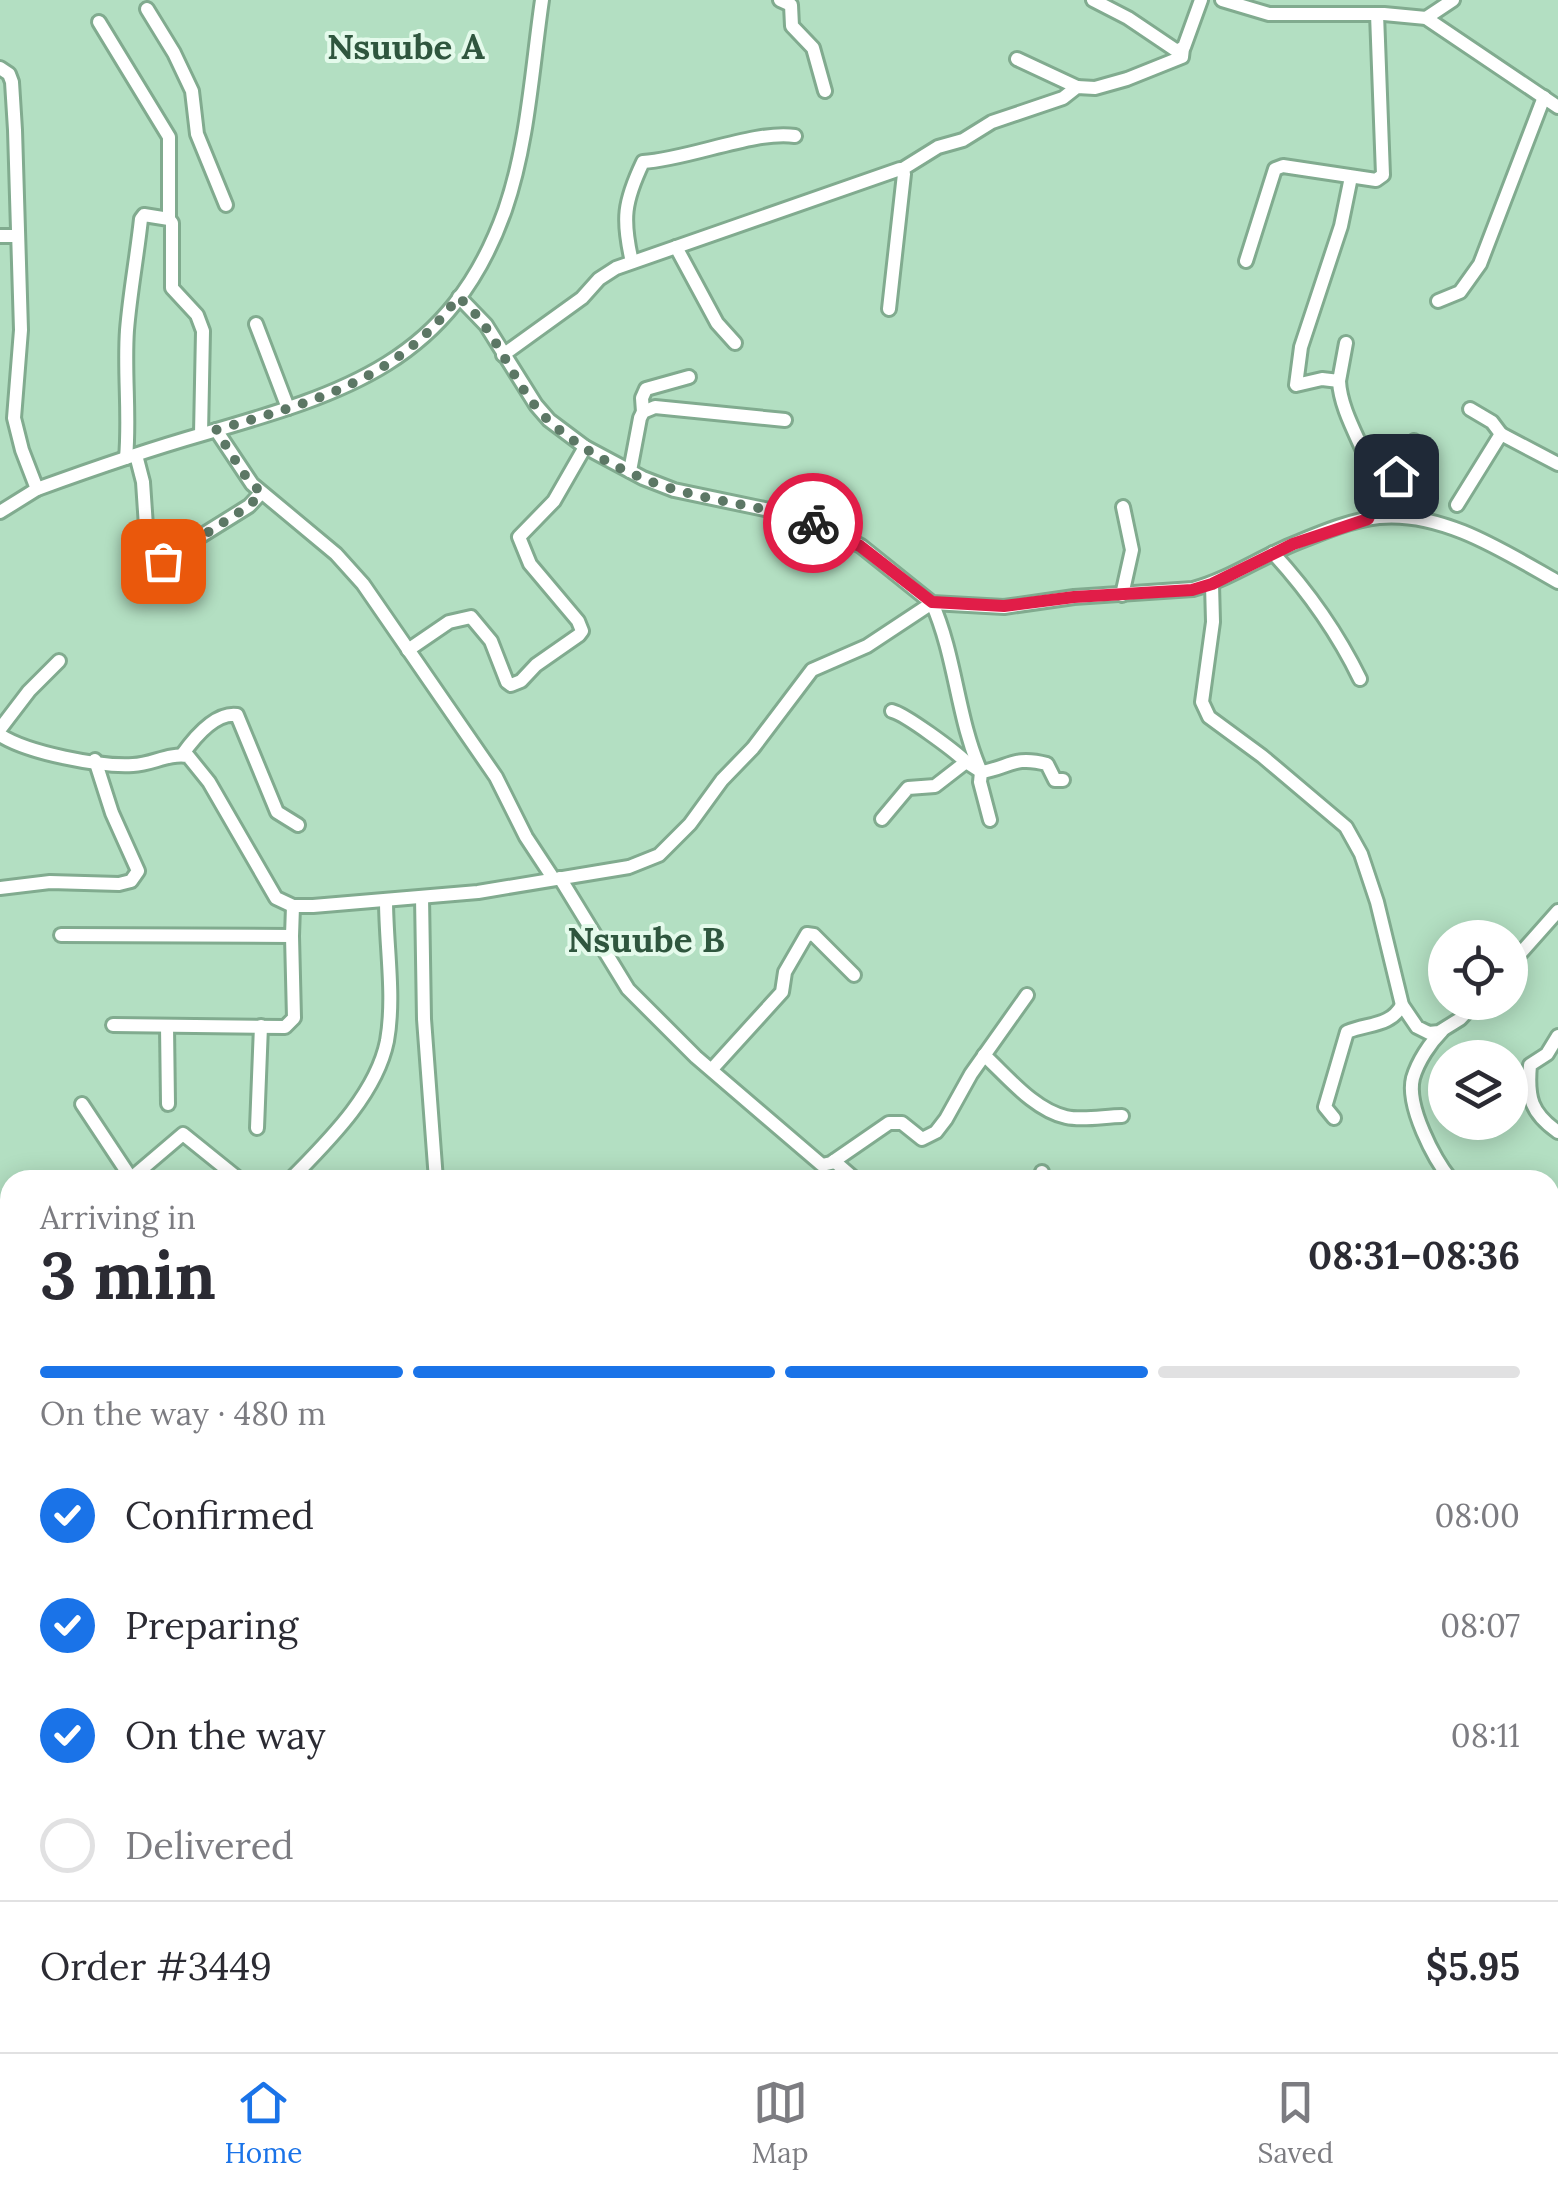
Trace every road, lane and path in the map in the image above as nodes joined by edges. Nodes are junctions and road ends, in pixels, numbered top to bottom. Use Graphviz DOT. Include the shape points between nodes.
graph roads {
  1 [pos="542,0"];
  2 [pos="780,0"];
  3 [pos="1093,0"];
  4 [pos="1201,0"];
  5 [pos="1222,0"];
  6 [pos="1453,0"];
  7 [pos="147,8"];
  8 [pos="1376,14"];
  9 [pos="1426,18"];
  10 [pos="100,22"];
  11 [pos="1183,48"];
  12 [pos="1017,59"];
  13 [pos="0,68"];
  14 [pos="1077,87"];
  15 [pos="824,91"];
  16 [pos="1544,97"];
  17 [pos="1558,107"];
  18 [pos="795,136"];
  19 [pos="0,151"];
  20 [pos="901,170"];
  21 [pos="1351,177"];
  22 [pos="16,191"];
  23 [pos="226,206"];
  24 [pos="169,219"];
  25 [pos="0,236"];
  26 [pos="18,236"];
  27 [pos="676,246"];
  28 [pos="1246,261"];
  29 [pos="632,262"];
  30 [pos="458,297"];
  31 [pos="1438,300"];
  32 [pos="889,309"];
  33 [pos="256,324"];
  34 [pos="735,343"];
  35 [pos="1346,343"];
  36 [pos="503,355"];
  37 [pos="689,378"];
  38 [pos="1339,381"];
  39 [pos="288,408"];
  40 [pos="1470,409"];
  41 [pos="644,412"];
  42 [pos="784,420"];
  43 [pos="216,430"];
  44 [pos="201,434"];
  45 [pos="1501,434"];
  46 [pos="1414,441"];
  47 [pos="585,447"];
  48 [pos="131,456"];
  49 [pos="1558,464"];
  50 [pos="630,471"];
  51 [pos="37,489"];
  52 [pos="261,493"];
  53 [pos="1376,500"];
  54 [pos="1457,504"];
  55 [pos="1123,507"];
  56 [pos="0,512"];
  57 [pos="1368,519"];
  58 [pos="1273,554"];
  59 [pos="1558,582"];
  60 [pos="1212,584"];
  61 [pos="1122,595"];
  62 [pos="932,602"];
  63 [pos="408,650"];
  64 [pos="59,661"];
  65 [pos="1360,680"];
  66 [pos="892,711"];
  67 [pos="0,732"];
  68 [pos="182,755"];
  69 [pos="95,760"];
  70 [pos="966,762"];
  71 [pos="981,772"];
  72 [pos="1064,780"];
  73 [pos="882,819"];
  74 [pos="990,820"];
  75 [pos="298,825"];
  76 [pos="557,878"];
  77 [pos="0,888"];
  78 [pos="422,897"];
  79 [pos="386,900"];
  80 [pos="293,906"];
  81 [pos="1558,912"];
  82 [pos="61,935"];
  83 [pos="292,936"];
  84 [pos="1528,946"];
  85 [pos="854,975"];
  86 [pos="1026,995"];
  87 [pos="1402,1005"];
  88 [pos="1455,1020"];
  89 [pos="114,1026"];
  90 [pos="167,1026"];
  91 [pos="261,1026"];
  92 [pos="1444,1030"];
  93 [pos="1558,1036"];
  94 [pos="984,1056"];
  95 [pos="712,1069"];
  96 [pos="82,1104"];
  97 [pos="168,1104"];
  98 [pos="1122,1116"];
  99 [pos="1334,1118"];
  100 [pos="257,1128"];
  101 [pos="1558,1132"];
  102 [pos="834,1161"];
  103 [pos="124,1170"];
  104 [pos="141,1170"];
  105 [pos="228,1170"];
  106 [pos="299,1170"];
  107 [pos="435,1170"];
  108 [pos="844,1170"];
  109 [pos="1443,1170"];
  1 -- 30 [label="street" via="506,209"];
  2 -- 15 [label="street" via="791,5 792,26 813,48"];
  3 -- 11 [label="street" via="1174,50"];
  4 -- 11 [label="street"];
  5 -- 8 [label="street" via="1268,14"];
  6 -- 9 [label="street"];
  7 -- 23 [label="street" via="192,91 197,134"];
  8 -- 9 [label="street"];
  8 -- 21 [label="street" via="1384,169 1376,180"];
  9 -- 16 [label="street"];
  10 -- 24 [label="street" via="169,137"];
  11 -- 14 [label="street" via="1182,57 1127,79"];
  12 -- 14 [label="street"];
  13 -- 22 [label="street" via="12,82"];
  14 -- 20 [label="street" via="938,147"];
  16 -- 17 [label="street"];
  16 -- 31 [label="street" via="1480,264 1460,292"];
  18 -- 29 [label="street" via="776,133 642,162 625,212"];
  19 -- 22 [label="street" via="6,150"];
  20 -- 27 [label="street"];
  20 -- 32 [label="street"];
  21 -- 28 [label="street" via="1274,169"];
  21 -- 38 [label="street" via="1296,385"];
  22 -- 26 [label="street"];
  24 -- 44 [label="street" via="172,288 204,331"];
  24 -- 48 [label="street" via="140,219 127,330"];
  25 -- 26 [label="street"];
  26 -- 51 [label="street" via="21,330 14,418"];
  27 -- 29 [label="street"];
  27 -- 34 [label="street"];
  29 -- 36 [label="street" via="607,272"];
  30 -- 36 [label="street" via="481,318"];
  30 -- 39 [label="street" via="440,323 400,357 357,383"];
  33 -- 39 [label="street"];
  35 -- 38 [label="street"];
  36 -- 47 [label="street" via="549,420"];
  37 -- 41 [label="street" via="646,389"];
  38 -- 53 [label="street"];
  39 -- 43 [label="street"];
  40 -- 45 [label="street"];
  41 -- 42 [label="street" via="663,406"];
  41 -- 50 [label="street"];
  43 -- 44 [label="street"];
  43 -- 52 [label="street"];
  44 -- 48 [label="street"];
  45 -- 49 [label="street"];
  45 -- 54 [label="street"];
  46 -- 53 [label="street"];
  47 -- 50 [label="street"];
  47 -- 63 [label="street" via="554,501 519,538 530,564 578,621 578,636 516,685 508,685 491,641 471,617 449,622"];
  48 -- 51 [label="street"];
  48 -- 52 [label="street" via="143,482 148,556 156,564"];
  50 -- 62 [label="street" via="674,490 780,512 834,532"];
  51 -- 56 [label="street"];
  52 -- 63 [label="street" via="350,569"];
  53 -- 57 [label="street"];
  55 -- 61 [label="street" via="1132,550"];
  57 -- 58 [label="street"];
  57 -- 59 [label="street" via="1442,525"];
  58 -- 60 [label="street"];
  58 -- 65 [label="street" via="1304,589"];
  60 -- 61 [label="street"];
  60 -- 87 [label="street" via="1205,710 1346,827 1377,902"];
  61 -- 62 [label="street" via="1004,606"];
  62 -- 71 [label="street"];
  62 -- 76 [label="street" via="867,646 812,670 659,855 629,867"];
  63 -- 76 [label="street"];
  64 -- 67 [label="street"];
  66 -- 70 [label="street"];
  67 -- 69 [label="street" via="55,756"];
  68 -- 69 [label="street" via="136,766"];
  68 -- 75 [label="street" via="198,734 226,714 237,715 277,812"];
  68 -- 80 [label="street" via="209,782 276,898"];
  69 -- 77 [label="street" via="138,871 132,880"];
  70 -- 71 [label="street"];
  70 -- 73 [label="street" via="935,786 908,788"];
  71 -- 72 [label="street" via="1035,760"];
  71 -- 74 [label="street"];
  76 -- 78 [label="street"];
  76 -- 95 [label="street" via="621,982"];
  78 -- 79 [label="street"];
  78 -- 107 [label="street"];
  79 -- 80 [label="street"];
  79 -- 106 [label="street" via="389,1010 380,1062 355,1105"];
  80 -- 83 [label="street"];
  81 -- 84 [label="street"];
  82 -- 83 [label="street"];
  83 -- 91 [label="street" via="294,1018 285,1027"];
  85 -- 95 [label="street" via="807,934 785,972 782,992"];
  86 -- 94 [label="street"];
  87 -- 92 [label="street" via="1423,1031"];
  87 -- 99 [label="street" via="1388,1021 1348,1032 1324,1107"];
  88 -- 92 [label="street"];
  89 -- 90 [label="street"];
  90 -- 91 [label="street"];
  90 -- 97 [label="street"];
  91 -- 100 [label="street"];
  92 -- 109 [label="street" via="1430,1044 1412,1092"];
  93 -- 101 [label="street" via="1530,1066 1528,1085 1529,1104"];
  94 -- 98 [label="street" via="1056,1114"];
  94 -- 102 [label="street" via="929,1138 889,1123"];
  95 -- 102 [label="street" via="819,1163"];
  96 -- 103 [label="street"];
  102 -- 108 [label="street"];
  104 -- 105 [label="street" via="183,1134"];
}
